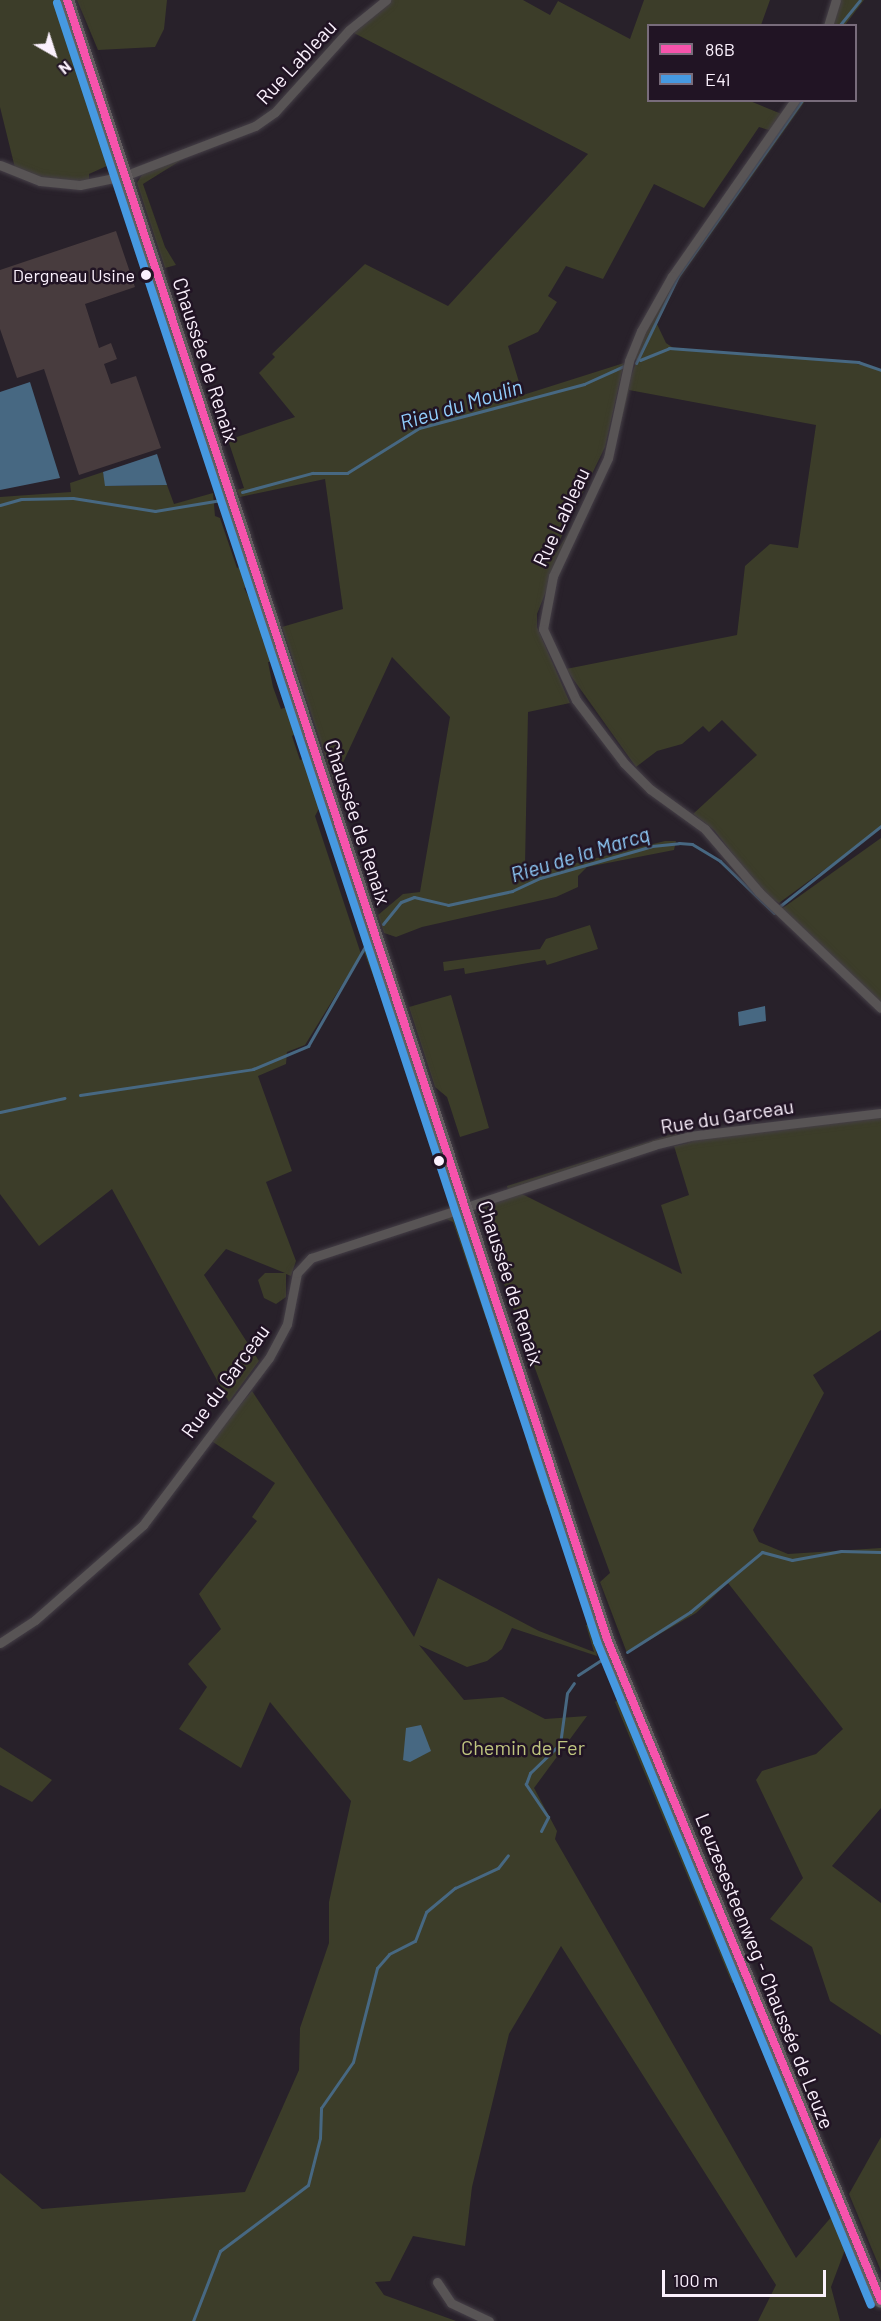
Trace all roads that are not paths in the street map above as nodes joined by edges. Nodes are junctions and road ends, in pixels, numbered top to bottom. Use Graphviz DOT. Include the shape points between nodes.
graph roads {
  1 [pos="67,0"];
  2 [pos="386,0"];
  3 [pos="836,0"];
  4 [pos="829,24"];
  5 [pos="794,102"];
  6 [pos="0,165"];
  7 [pos="124,176"];
  8 [pos="881,1008"];
  9 [pos="881,1113"];
  10 [pos="465,1206"];
  11 [pos="0,1643"];
  12 [pos="614,1656"];
  13 [pos="437,2282"];
  14 [pos="881,2301"];
  15 [pos="489,2321"];
  1 -- 7 [label="main road, Chaussée de Renaix"];
  2 -- 7 [label="street, Rue Lableau" via="349,30 266,120"];
  3 -- 4 [label="street"];
  5 -- 8 [label="street, Rue Lableau" via="672,276 641,331 629,361 608,458 553,576 542,618 547,643 576,700 624,763 650,789 705,830 777,910"];
  6 -- 7 [label="street, Rue Lableau" via="57,184"];
  7 -- 10 [label="main road, Chaussée de Renaix"];
  9 -- 10 [label="street, Rue du Garceau" via="690,1136"];
  10 -- 11 [label="street, Rue du Garceau" via="311,1258 297,1273 287,1324 269,1358 143,1525 35,1620"];
  10 -- 12 [label="main road, Chaussée de Renaix"];
  12 -- 14 [label="main road, Leuzesesteenweg - Chaussée de Leuze"];
  13 -- 15 [label="street" via="451,2303"];
}
